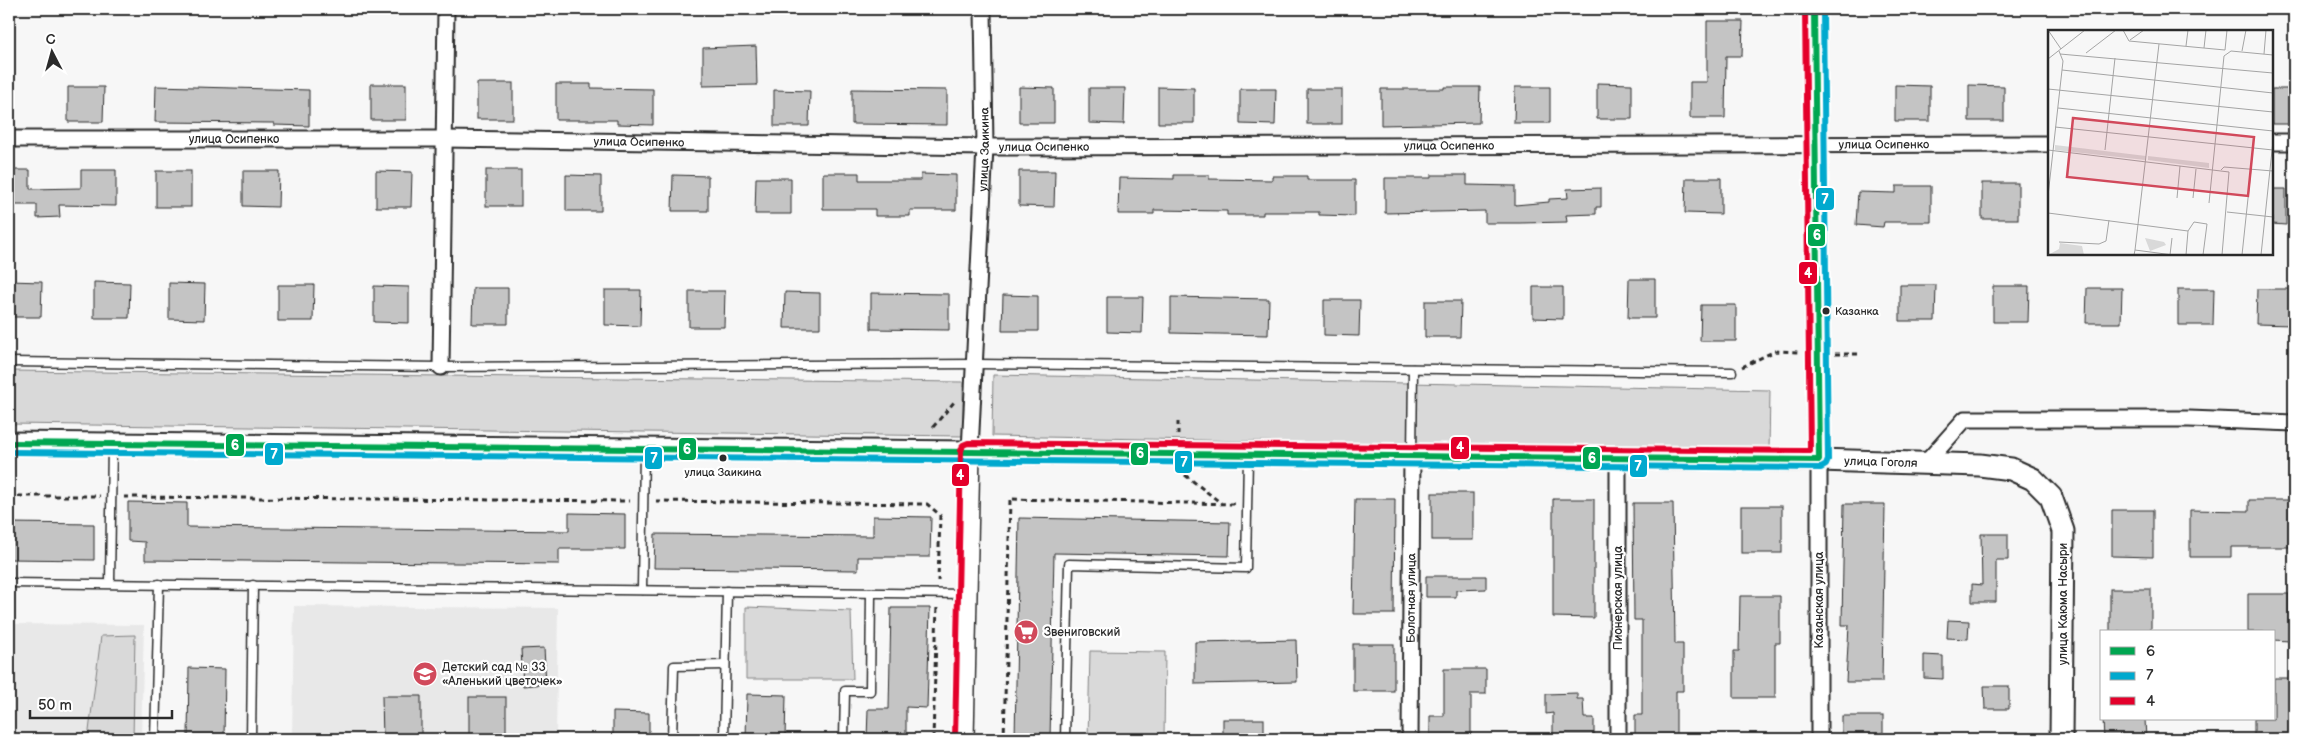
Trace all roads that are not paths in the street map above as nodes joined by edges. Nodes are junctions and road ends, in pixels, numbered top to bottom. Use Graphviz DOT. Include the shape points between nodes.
graph roads {
  1 [pos="446,9"];
  2 [pos="983,9"];
  3 [pos="1814,9"];
  4 [pos="9,139"];
  5 [pos="444,139"];
  6 [pos="2273,142"];
  7 [pos="2294,142"];
  8 [pos="2048,144"];
  9 [pos="1816,145"];
  10 [pos="985,147"];
  11 [pos="9,362"];
  12 [pos="976,364"];
  13 [pos="441,366"];
  14 [pos="1413,369"];
  15 [pos="1732,372"];
  16 [pos="2294,423"];
  17 [pos="9,443"];
  18 [pos="112,444"];
  19 [pos="644,448"];
  20 [pos="970,451"];
  21 [pos="1248,454"];
  22 [pos="1412,456"];
  23 [pos="1618,458"];
  24 [pos="1818,460"];
  25 [pos="1925,464"];
  26 [pos="2033,479"];
  27 [pos="9,582"];
  28 [pos="110,583"];
  29 [pos="159,584"];
  30 [pos="254,585"];
  31 [pos="642,590"];
  32 [pos="727,591"];
  33 [pos="871,593"];
  34 [pos="968,594"];
  35 [pos="725,665"];
  36 [pos="155,739"];
  37 [pos="251,739"];
  38 [pos="672,739"];
  39 [pos="724,739"];
  40 [pos="844,739"];
  41 [pos="964,739"];
  42 [pos="1065,739"];
  43 [pos="1410,739"];
  44 [pos="1618,739"];
  45 [pos="1819,739"];
  46 [pos="2061,739"];
  1 -- 5 [label="street"];
  2 -- 10 [label="street, улица Заикина"];
  3 -- 9 [label="street"];
  4 -- 5 [label="street, улица Осипенко"];
  5 -- 10 [label="street, улица Осипенко"];
  5 -- 13 [label="street"];
  6 -- 7 [label="street"];
  8 -- 9 [label="street, улица Осипенко"];
  9 -- 10 [label="street, улица Осипенко"];
  9 -- 24 [label="street"];
  10 -- 12 [label="street, улица Заикина"];
  11 -- 13 [label="lane"];
  12 -- 13 [label="lane"];
  12 -- 14 [label="lane"];
  12 -- 20 [label="street, улица Заикина"];
  14 -- 15 [label="lane"];
  14 -- 22 [label="lane"];
  16 -- 25 [label="street, улица Гоголя" via="2189,419 1965,419"];
  17 -- 18 [label="main road, улица Гоголя"];
  18 -- 19 [label="main road, улица Гоголя"];
  18 -- 28 [label="lane"];
  19 -- 20 [label="main road, улица Гоголя"];
  19 -- 31 [label="lane"];
  20 -- 21 [label="main road, улица Гоголя"];
  20 -- 34 [label="street, улица Заикина"];
  21 -- 22 [label="main road, улица Гоголя"];
  21 -- 42 [label="lane" via="1246,568 1069,564"];
  22 -- 23 [label="main road, улица Гоголя"];
  22 -- 43 [label="street, Болотная улица"];
  23 -- 24 [label="main road, улица Гоголя"];
  23 -- 44 [label="street, Пионерская улица"];
  24 -- 25 [label="main road, улица Гоголя"];
  24 -- 45 [label="street, Казанская улица"];
  25 -- 26 [label="main road, улица Гоголя" via="2004,468"];
  26 -- 46 [label="main road, улица Каюма Насыри" via="2051,496 2063,531"];
  27 -- 28 [label="lane"];
  28 -- 29 [label="lane"];
  29 -- 30 [label="lane"];
  29 -- 36 [label="lane"];
  30 -- 31 [label="lane"];
  30 -- 37 [label="lane"];
  31 -- 32 [label="lane"];
  32 -- 33 [label="lane"];
  32 -- 35 [label="lane"];
  33 -- 34 [label="lane"];
  33 -- 40 [label="lane" via="870,691 844,691"];
  34 -- 41 [label="street, улица Заикина"];
  35 -- 38 [label="lane" via="674,666"];
  35 -- 39 [label="lane"];
}
